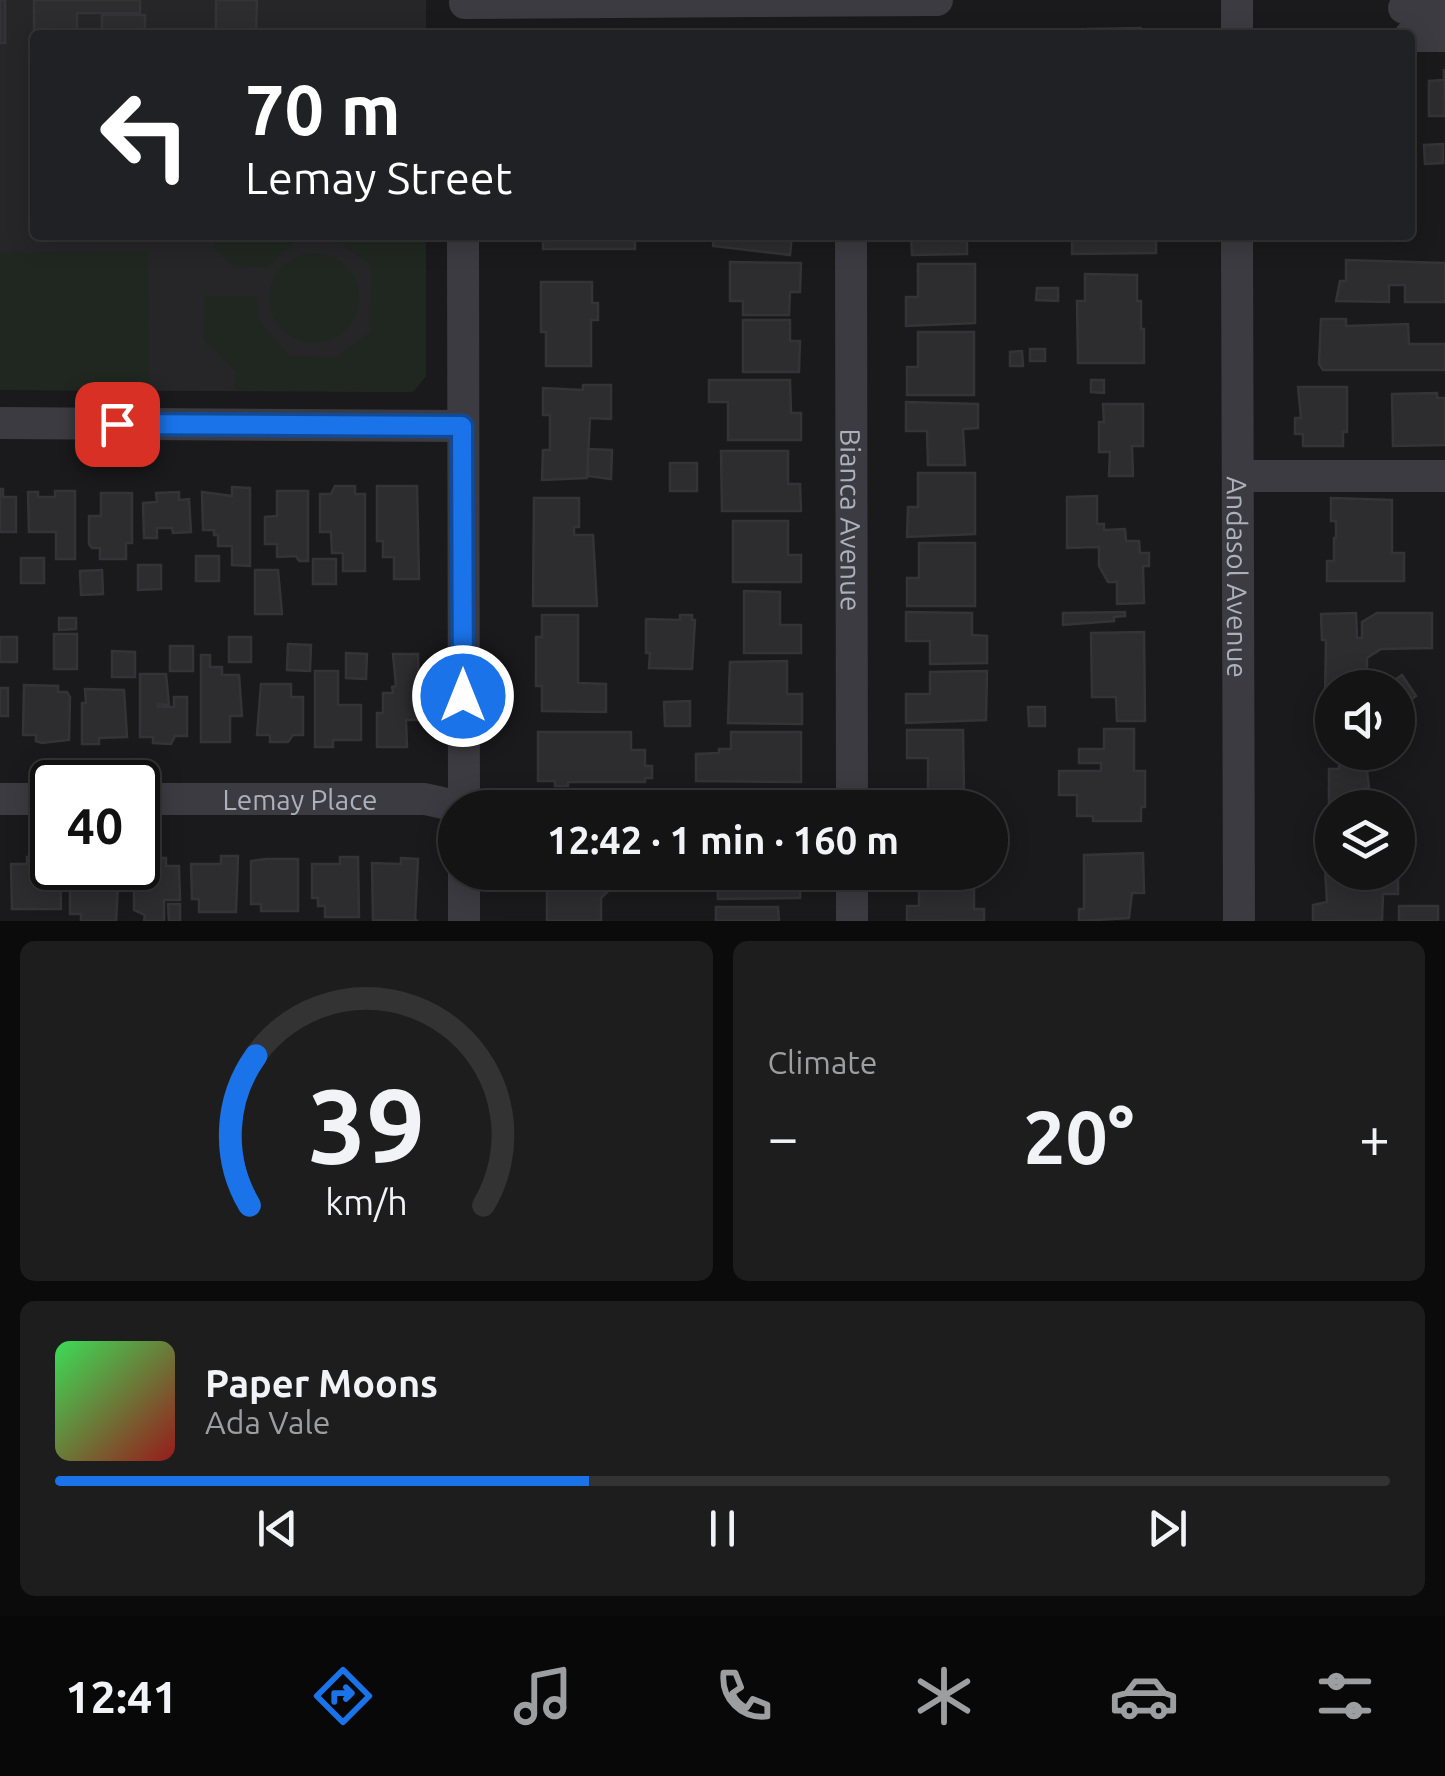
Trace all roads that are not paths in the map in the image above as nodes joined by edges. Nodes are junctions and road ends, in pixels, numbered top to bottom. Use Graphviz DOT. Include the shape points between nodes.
graph roads {
  1 [pos="937,0"];
  2 [pos="1237,0"];
  3 [pos="1445,8"];
  4 [pos="465,12"];
  5 [pos="1407,22"];
  6 [pos="1237,30"];
  7 [pos="1445,36"];
  8 [pos="463,240"];
  9 [pos="850,240"];
  10 [pos="1238,240"];
  11 [pos="0,423"];
  12 [pos="462,426"];
  13 [pos="1238,476"];
  14 [pos="1445,476"];
  15 [pos="464,790"];
  16 [pos="852,790"];
  17 [pos="0,798"];
  18 [pos="30,798"];
  19 [pos="160,798"];
  20 [pos="438,802"];
  21 [pos="464,890"];
  22 [pos="852,890"];
  23 [pos="464,921"];
  24 [pos="852,921"];
  25 [pos="1239,921"];
  1 -- 4 [label="street"];
  2 -- 6 [label="street"];
  3 -- 5 [label="street"];
  5 -- 7 [label="street"];
  8 -- 12 [label="street"];
  9 -- 16 [label="street, Bianca Avenue"];
  10 -- 13 [label="street, Andasol Avenue"];
  11 -- 12 [label="street"];
  12 -- 15 [label="street"];
  13 -- 14 [label="street"];
  13 -- 25 [label="street, Andasol Avenue"];
  17 -- 18 [label="street"];
  19 -- 20 [label="street, Lemay Place"];
  21 -- 23 [label="street"];
  22 -- 24 [label="street"];
}
